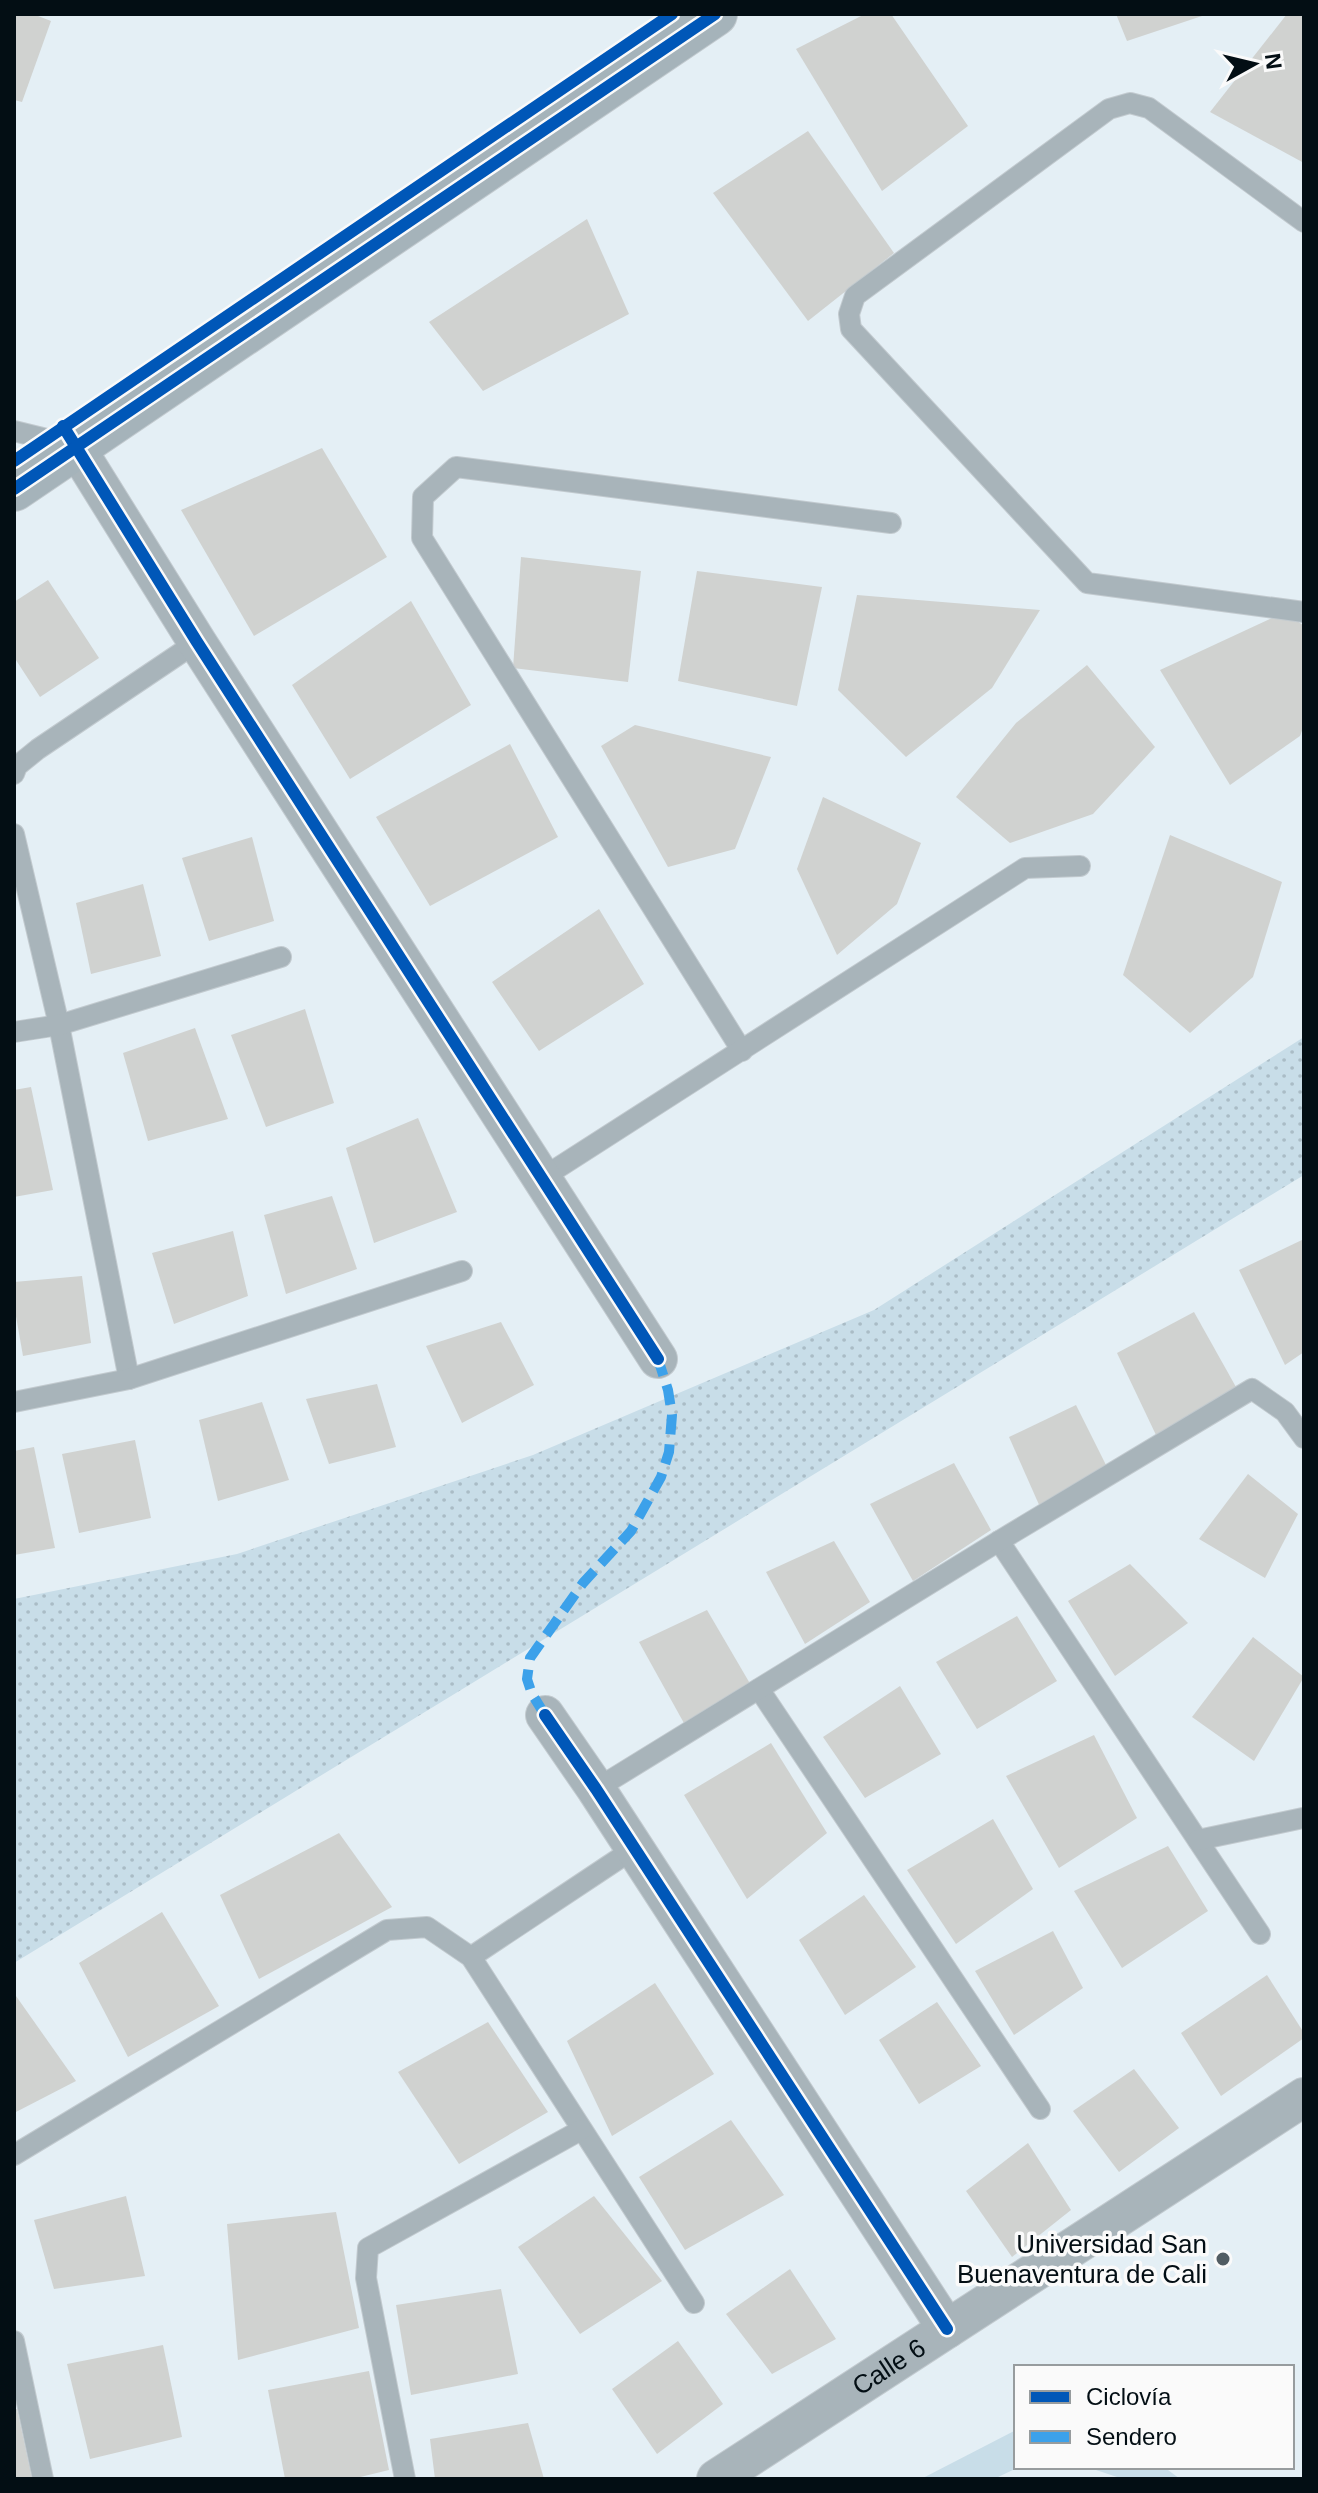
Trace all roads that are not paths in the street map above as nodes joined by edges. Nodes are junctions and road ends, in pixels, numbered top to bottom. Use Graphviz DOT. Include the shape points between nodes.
graph roads {
  1 [pos="715,14"];
  2 [pos="1304,222"];
  3 [pos="14,431"];
  4 [pos="75,446"];
  5 [pos="14,489"];
  6 [pos="891,523"];
  7 [pos="1304,612"];
  8 [pos="197,642"];
  9 [pos="14,774"];
  10 [pos="14,834"];
  11 [pos="1080,866"];
  12 [pos="281,957"];
  13 [pos="59,1025"];
  14 [pos="14,1032"];
  15 [pos="742,1051"];
  16 [pos="542,1178"];
  17 [pos="462,1271"];
  18 [pos="658,1359"];
  19 [pos="129,1379"];
  20 [pos="14,1402"];
  21 [pos="1304,1438"];
  22 [pos="999,1541"];
  23 [pos="759,1689"];
  24 [pos="545,1715"];
  25 [pos="596,1789"];
  26 [pos="1303,1818"];
  27 [pos="1198,1840"];
  28 [pos="635,1848"];
  29 [pos="1260,1934"];
  30 [pos="471,1957"];
  31 [pos="1304,2097"];
  32 [pos="1040,2109"];
  33 [pos="581,2130"];
  34 [pos="14,2155"];
  35 [pos="694,2303"];
  36 [pos="947,2329"];
  37 [pos="14,2341"];
  38 [pos="43,2479"];
  39 [pos="405,2479"];
  40 [pos="716,2479"];
  1 -- 4 [label="street"];
  2 -- 7 [label="lane" via="1149,108 1130,103 1109,109 855,296 849,314 851,329 1087,583"];
  3 -- 4 [label="lane"];
  4 -- 5 [label="street"];
  4 -- 8 [label="street"];
  6 -- 15 [label="lane" via="456,467 423,497 422,538"];
  8 -- 9 [label="lane" via="38,749"];
  8 -- 16 [label="street"];
  10 -- 13 [label="lane"];
  11 -- 15 [label="lane" via="1025,868"];
  12 -- 13 [label="lane"];
  13 -- 14 [label="lane"];
  13 -- 19 [label="lane"];
  15 -- 16 [label="lane"];
  16 -- 18 [label="street"];
  17 -- 19 [label="lane"];
  19 -- 20 [label="lane"];
  21 -- 22 [label="lane" via="1285,1412 1252,1389"];
  22 -- 23 [label="lane"];
  22 -- 27 [label="lane"];
  23 -- 25 [label="lane"];
  23 -- 32 [label="lane"];
  24 -- 25 [label="street"];
  25 -- 28 [label="street"];
  26 -- 27 [label="lane"];
  27 -- 29 [label="lane"];
  28 -- 30 [label="lane"];
  28 -- 36 [label="street"];
  30 -- 33 [label="lane"];
  30 -- 34 [label="lane" via="427,1927 387,1930"];
  31 -- 36 [label="street, Calle 6"];
  33 -- 35 [label="lane"];
  33 -- 39 [label="lane" via="368,2248 366,2278"];
  36 -- 40 [label="street, Calle 6"];
  37 -- 38 [label="lane"];
}
